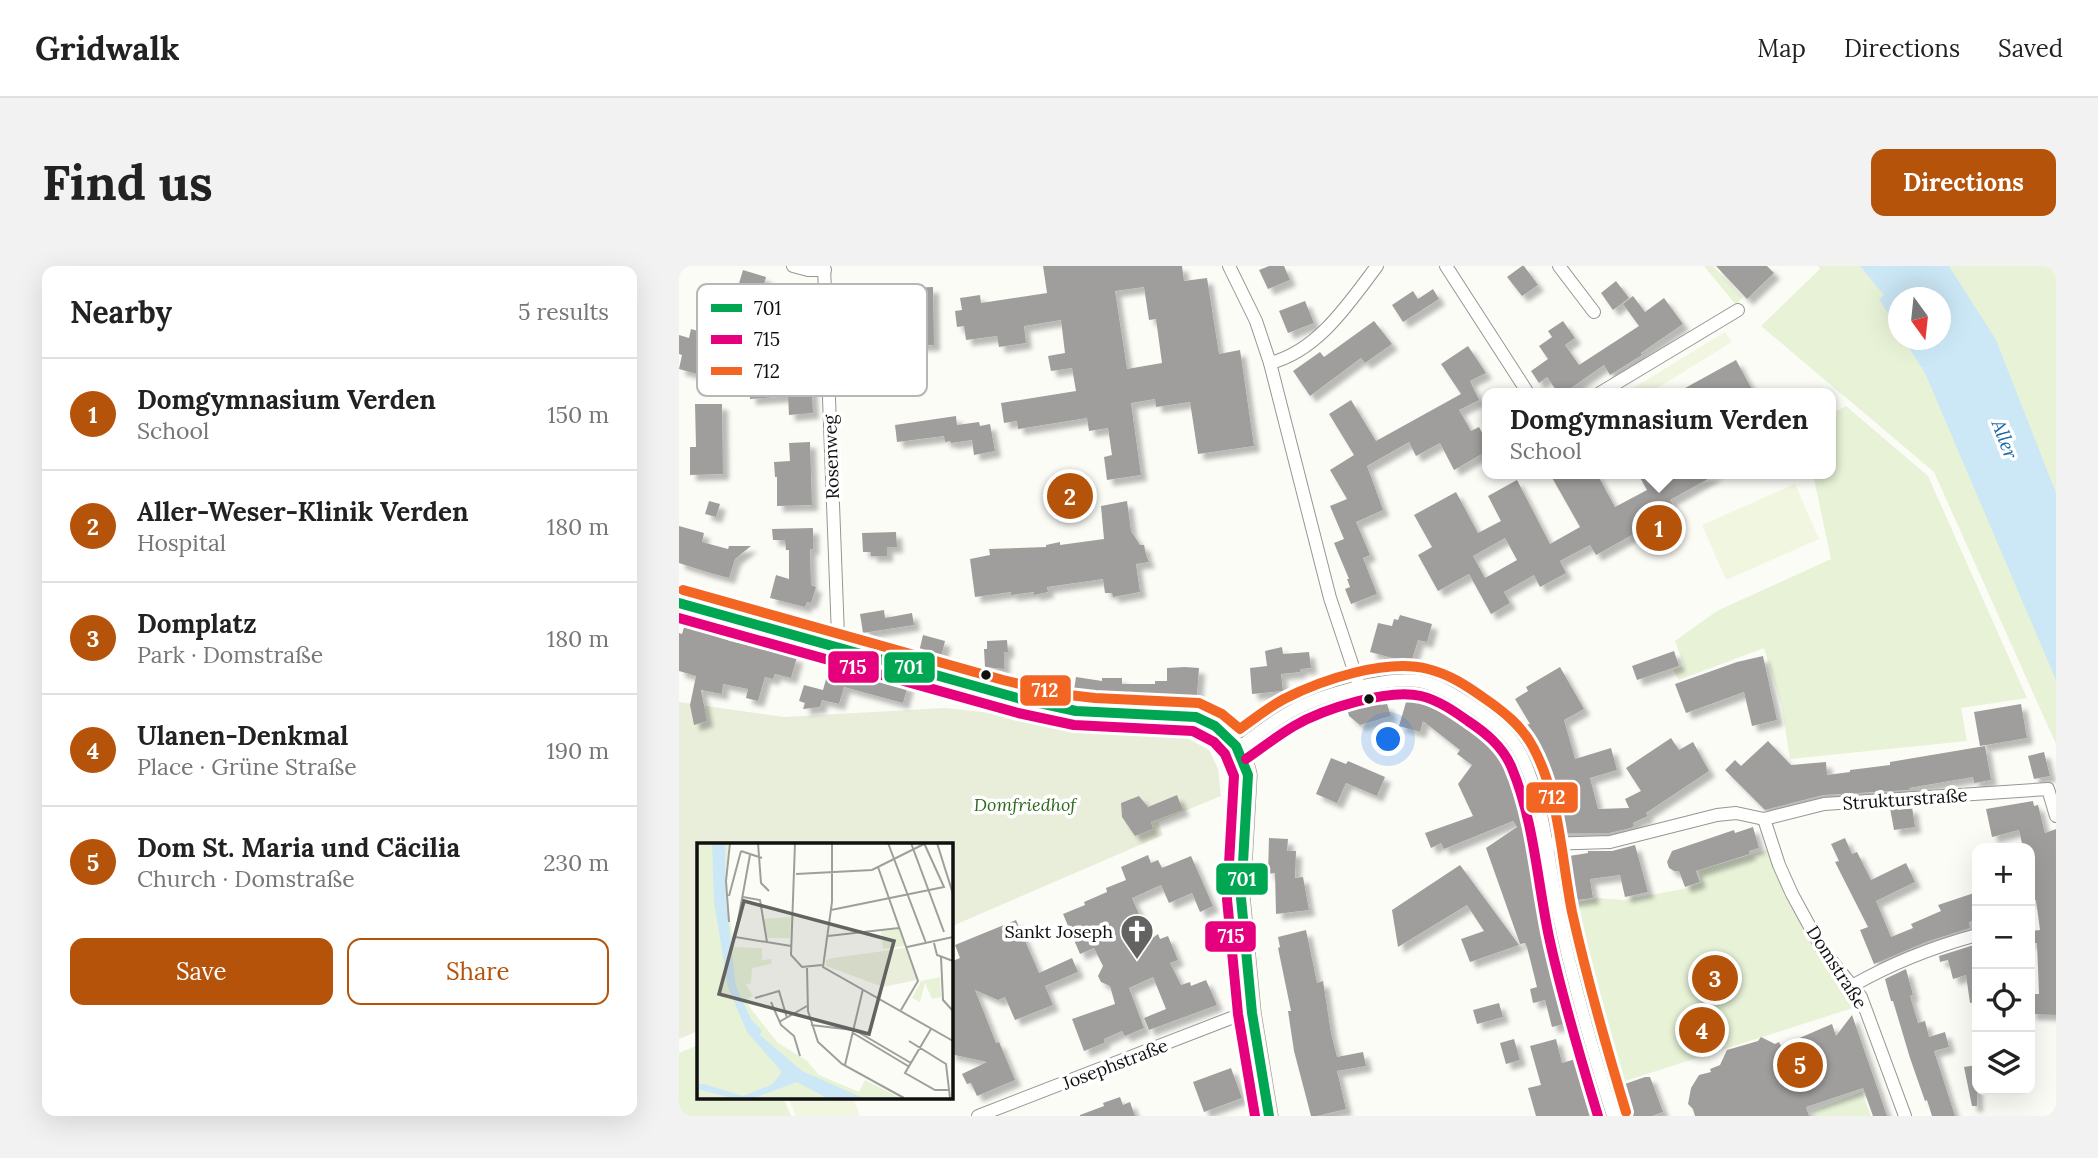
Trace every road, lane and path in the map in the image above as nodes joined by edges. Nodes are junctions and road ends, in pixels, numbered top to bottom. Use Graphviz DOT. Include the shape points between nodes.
graph roads {
  1 [pos="793,266"];
  2 [pos="1229,266"];
  3 [pos="1377,266"];
  4 [pos="1446,266"];
  5 [pos="1559,266"];
  6 [pos="824,268"];
  7 [pos="1738,310"];
  8 [pos="1594,312"];
  9 [pos="1270,363"];
  10 [pos="1525,388"];
  11 [pos="1608,388"];
  12 [pos="829,396"];
  13 [pos="679,603"];
  14 [pos="835,647"];
  15 [pos="1360,688"];
  16 [pos="1238,748"];
  17 [pos="2056,816"];
  18 [pos="1764,819"];
  19 [pos="1546,844"];
  20 [pos="1972,937"];
  21 [pos="1852,986"];
  22 [pos="1252,1013"];
  23 [pos="978,1116"];
  24 [pos="1269,1116"];
  25 [pos="1613,1116"];
  26 [pos="1905,1116"];
  1 -- 6 [label="street"];
  2 -- 9 [label="street"];
  3 -- 9 [label="street" via="1329,326 1308,344"];
  4 -- 10 [label="street"];
  5 -- 8 [label="street"];
  7 -- 11 [label="street"];
  9 -- 15 [label="street" via="1330,598"];
  12 -- 14 [label="street, Rosenweg"];
  13 -- 14 [label="main road"];
  14 -- 16 [label="main road" via="1067,709 1196,717 1222,729"];
  15 -- 16 [label="street" via="1290,712"];
  15 -- 19 [label="street" via="1420,681 1448,692 1502,728 1525,762"];
  16 -- 22 [label="main road" via="1248,783 1241,898"];
  17 -- 18 [label="street, Strukturstraße" via="2048,789 1824,804"];
  18 -- 19 [label="street" via="1736,813 1717,815 1610,842"];
  18 -- 21 [label="street, Domstraße" via="1792,894 1822,949"];
  19 -- 25 [label="street" via="1574,978"];
  20 -- 21 [label="street" via="1914,955"];
  21 -- 26 [label="street, Domstraße" via="1861,997"];
  22 -- 23 [label="street, Josephstraße"];
  22 -- 24 [label="main road"];
}
